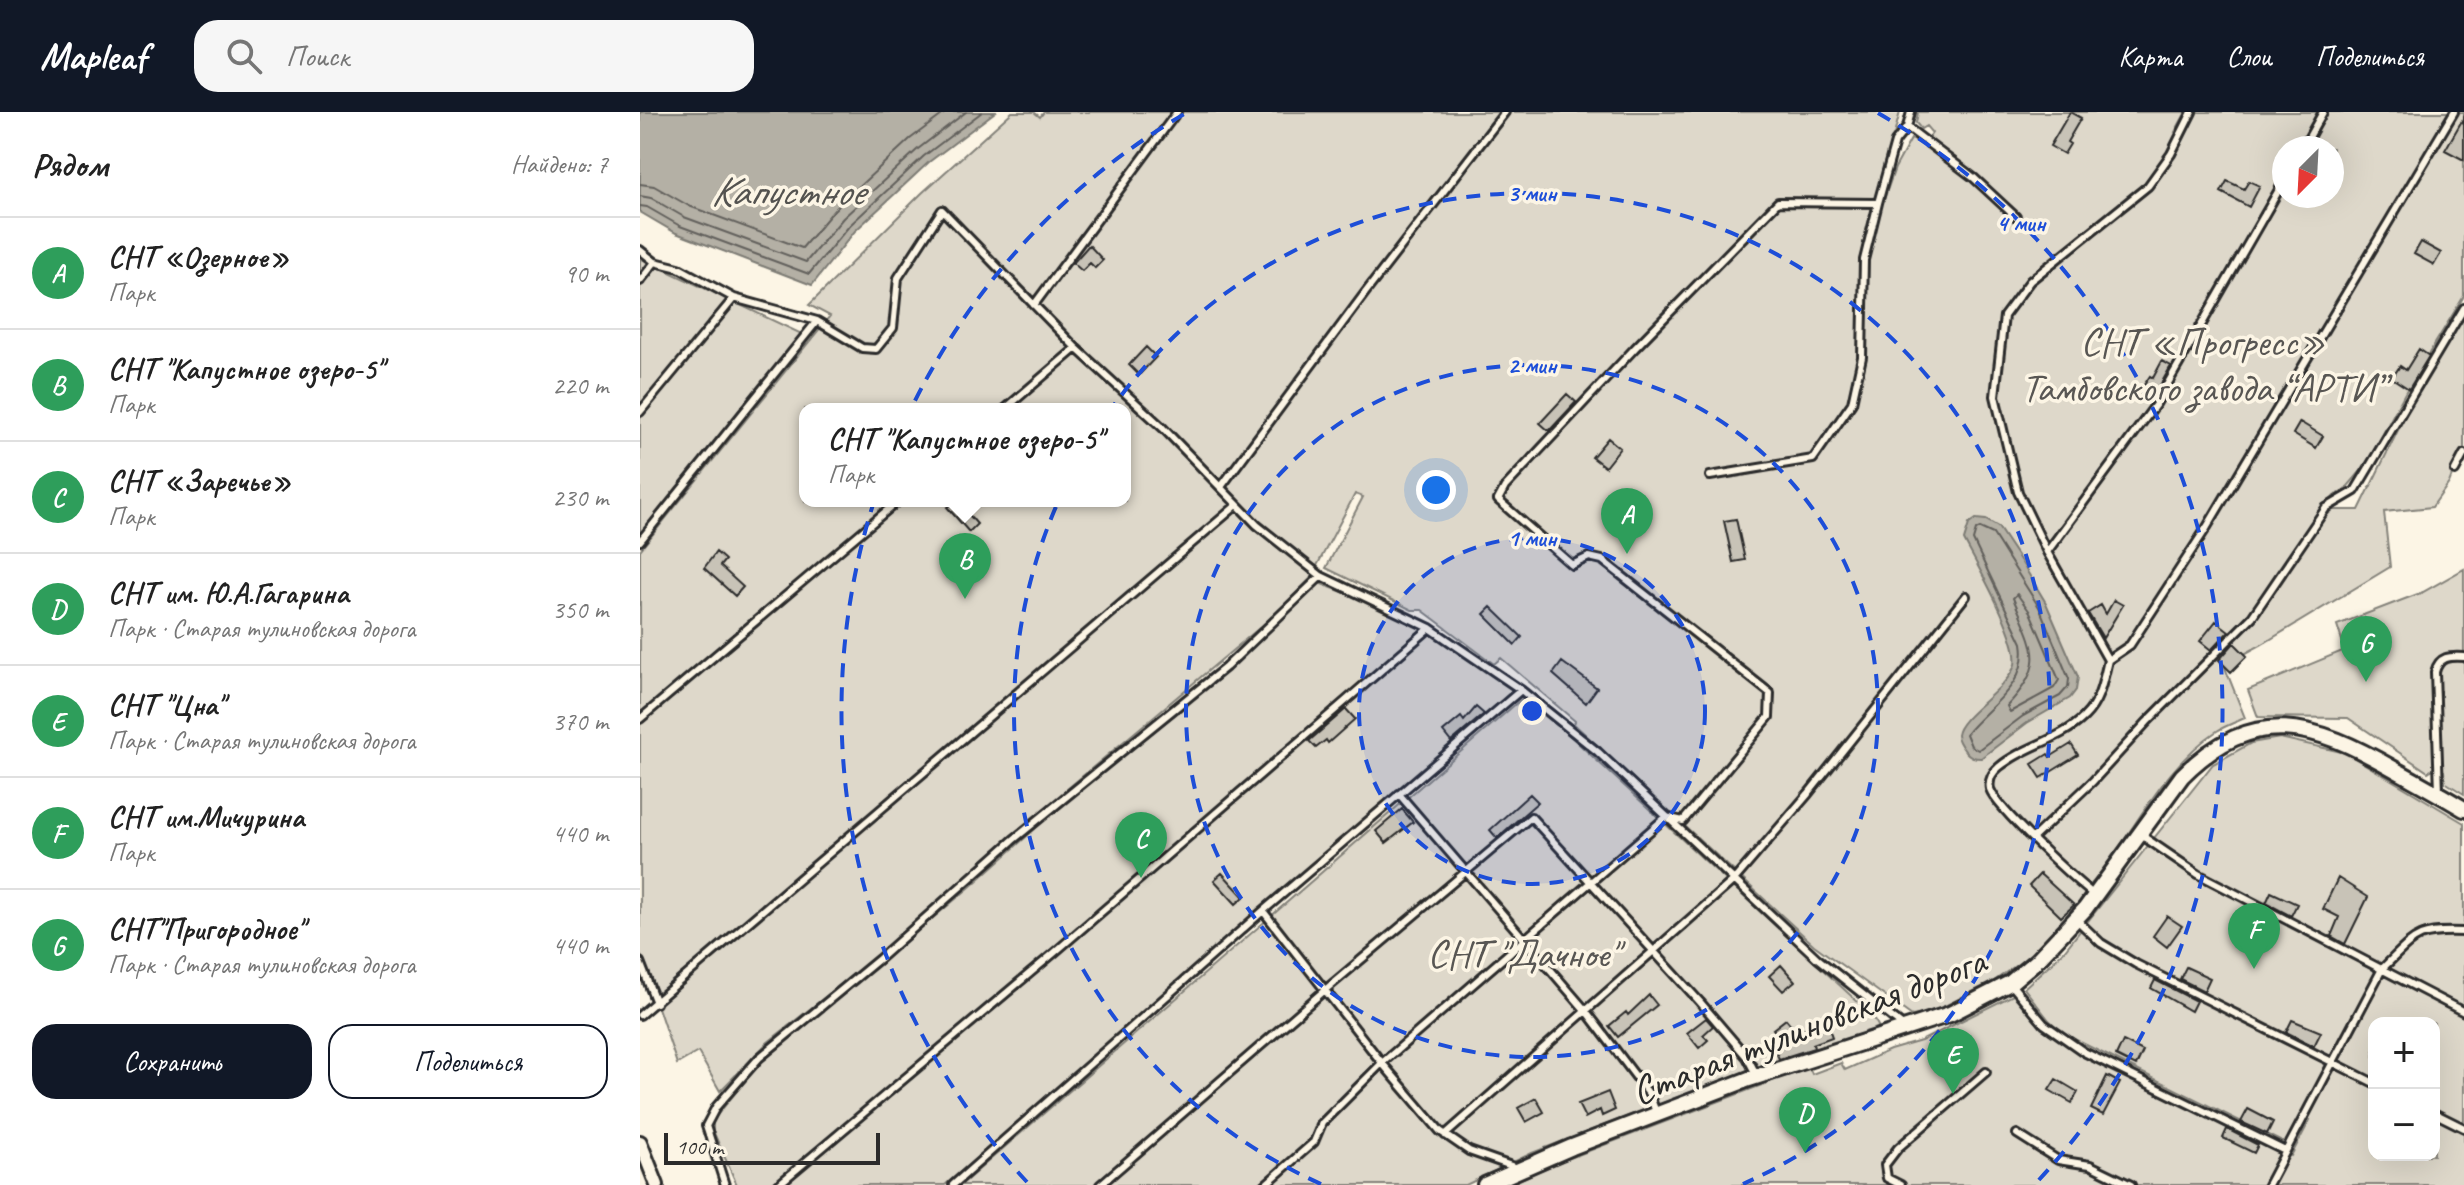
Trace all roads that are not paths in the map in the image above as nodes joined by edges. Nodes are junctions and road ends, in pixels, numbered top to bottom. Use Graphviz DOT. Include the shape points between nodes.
graph roads {
  1 [pos="1177,112"];
  2 [pos="1505,112"];
  3 [pos="1911,112"];
  4 [pos="2192,112"];
  5 [pos="2323,112"];
  6 [pos="2454,112"];
  7 [pos="1907,127"];
  8 [pos="2310,136"];
  9 [pos="2272,202"];
  10 [pos="1878,203"];
  11 [pos="2016,217"];
  12 [pos="640,250"];
  13 [pos="655,262"];
  14 [pos="640,281"];
  15 [pos="734,298"];
  16 [pos="1034,305"];
  17 [pos="2464,308"];
  18 [pos="817,321"];
  19 [pos="1076,348"];
  20 [pos="1012,403"];
  21 [pos="640,412"];
  22 [pos="2464,454"];
  23 [pos="2455,471"];
  24 [pos="1710,476"];
  25 [pos="1221,487"];
  26 [pos="1237,505"];
  27 [pos="891,507"];
  28 [pos="640,541"];
  29 [pos="2047,552"];
  30 [pos="1321,576"];
  31 [pos="1966,596"];
  32 [pos="1430,628"];
  33 [pos="2464,657"];
  34 [pos="2108,660"];
  35 [pos="1521,690"];
  36 [pos="640,719"];
  37 [pos="1399,794"];
  38 [pos="2439,794"];
  39 [pos="2464,809"];
  40 [pos="1666,817"];
  41 [pos="2138,833"];
  42 [pos="2033,838"];
  43 [pos="1464,873"];
  44 [pos="1734,880"];
  45 [pos="1592,881"];
  46 [pos="2094,895"];
  47 [pos="1263,911"];
  48 [pos="2076,919"];
  49 [pos="2464,932"];
  50 [pos="1523,941"];
  51 [pos="1654,951"];
  52 [pos="640,962"];
  53 [pos="2382,969"];
  54 [pos="2010,983"];
  55 [pos="1325,990"];
  56 [pos="656,1003"];
  57 [pos="1586,1011"];
  58 [pos="2464,1012"];
  59 [pos="640,1015"];
  60 [pos="1907,1029"];
  61 [pos="2332,1062"];
  62 [pos="1382,1063"];
  63 [pos="1986,1072"];
  64 [pos="1757,1076"];
  65 [pos="2368,1080"];
  66 [pos="1658,1116"];
  67 [pos="2440,1116"];
  68 [pos="2464,1128"];
  69 [pos="2017,1134"];
  70 [pos="1445,1135"];
  71 [pos="640,1142"];
  72 [pos="2285,1151"];
  73 [pos="1520,1169"];
  74 [pos="657,1185"];
  75 [pos="725,1185"];
  76 [pos="778,1185"];
  77 [pos="953,1185"];
  78 [pos="1100,1185"];
  79 [pos="1265,1185"];
  80 [pos="1485,1185"];
  81 [pos="1901,1185"];
  82 [pos="2131,1185"];
  83 [pos="2268,1185"];
  1 -- 16 [label="lane"];
  2 -- 25 [label="lane"];
  3 -- 7 [label="lane"];
  4 -- 29 [label="lane" via="2148,186 2030,281 2004,316 1995,396 2018,492"];
  5 -- 8 [label="lane"];
  6 -- 34 [label="lane" via="2207,527 2130,645"];
  7 -- 10 [label="lane" via="1895,142"];
  7 -- 11 [label="lane"];
  9 -- 29 [label="lane" via="2156,404"];
  10 -- 24 [label="lane" via="1864,260 1862,357 1852,403 1813,459"];
  10 -- 40 [label="lane" via="1778,202 1624,360 1498,500 1572,565 1589,557 1602,560 1770,693 1769,717 1683,821"];
  12 -- 13 [label="lane"];
  13 -- 14 [label="lane"];
  13 -- 15 [label="lane" via="679,268"];
  15 -- 18 [label="lane"];
  15 -- 21 [label="lane"];
  16 -- 18 [label="lane" via="942,210 898,278 893,328 876,349 862,348"];
  16 -- 19 [label="lane"];
  17 -- 42 [label="lane" via="2355,491 2326,508 2252,617"];
  18 -- 28 [label="lane"];
  19 -- 20 [label="lane"];
  19 -- 25 [label="lane"];
  22 -- 23 [label="lane"];
  25 -- 26 [label="lane"];
  26 -- 30 [label="lane"];
  26 -- 56 [label="lane"];
  27 -- 36 [label="lane"];
  29 -- 34 [label="lane"];
  30 -- 32 [label="lane"];
  30 -- 75 [label="lane" via="1226,667 1013,840 759,1058 706,1126"];
  31 -- 44 [label="lane"];
  32 -- 35 [label="lane"];
  32 -- 76 [label="lane"];
  33 -- 38 [label="lane" via="2445,658 2435,672"];
  34 -- 42 [label="lane" via="2099,696 2086,715 1991,776 1990,790"];
  35 -- 37 [label="lane"];
  35 -- 40 [label="lane" via="1598,752"];
  37 -- 43 [label="lane"];
  37 -- 47 [label="lane"];
  38 -- 39 [label="street, Старая тулиновская дорога"];
  38 -- 41 [label="street, Старая тулиновская дорога" via="2329,736 2286,728 2250,731 2201,757"];
  40 -- 44 [label="lane"];
  40 -- 45 [label="lane"];
  41 -- 46 [label="street, Старая тулиновская дорога"];
  41 -- 53 [label="lane" via="2198,874"];
  42 -- 46 [label="lane"];
  43 -- 45 [label="lane" via="1531,817"];
  43 -- 50 [label="lane"];
  43 -- 55 [label="lane"];
  44 -- 51 [label="lane"];
  44 -- 60 [label="lane" via="1817,958"];
  45 -- 50 [label="lane"];
  45 -- 51 [label="lane"];
  46 -- 48 [label="street, Старая тулиновская дорога"];
  47 -- 55 [label="lane"];
  47 -- 77 [label="lane"];
  48 -- 54 [label="street, Старая тулиновская дорога"];
  48 -- 61 [label="lane" via="2101,943 2136,964"];
  49 -- 53 [label="lane" via="2423,933"];
  50 -- 57 [label="lane"];
  50 -- 62 [label="lane"];
  51 -- 57 [label="lane"];
  51 -- 64 [label="lane" via="1747,1057"];
  52 -- 56 [label="lane"];
  53 -- 58 [label="lane"];
  53 -- 61 [label="lane"];
  54 -- 60 [label="street, Старая тулиновская дорога"];
  54 -- 72 [label="lane" via="2044,1024 2084,1052"];
  55 -- 62 [label="lane"];
  55 -- 78 [label="lane"];
  56 -- 59 [label="lane"];
  57 -- 66 [label="lane" via="1649,1094"];
  57 -- 70 [label="lane"];
  60 -- 64 [label="street, Старая тулиновская дорога"];
  61 -- 65 [label="lane"];
  61 -- 72 [label="lane"];
  62 -- 70 [label="lane"];
  62 -- 79 [label="lane" via="1322,1123 1314,1142"];
  63 -- 81 [label="lane" via="1891,1156 1885,1165 1887,1178"];
  64 -- 66 [label="street, Старая тулиновская дорога"];
  66 -- 73 [label="street, Старая тулиновская дорога"];
  67 -- 68 [label="lane"];
  69 -- 82 [label="lane" via="2058,1160 2090,1165"];
  70 -- 73 [label="lane" via="1469,1151"];
  71 -- 74 [label="street"];
  72 -- 83 [label="lane"];
  73 -- 80 [label="street, Старая тулиновская дорога"];
}
